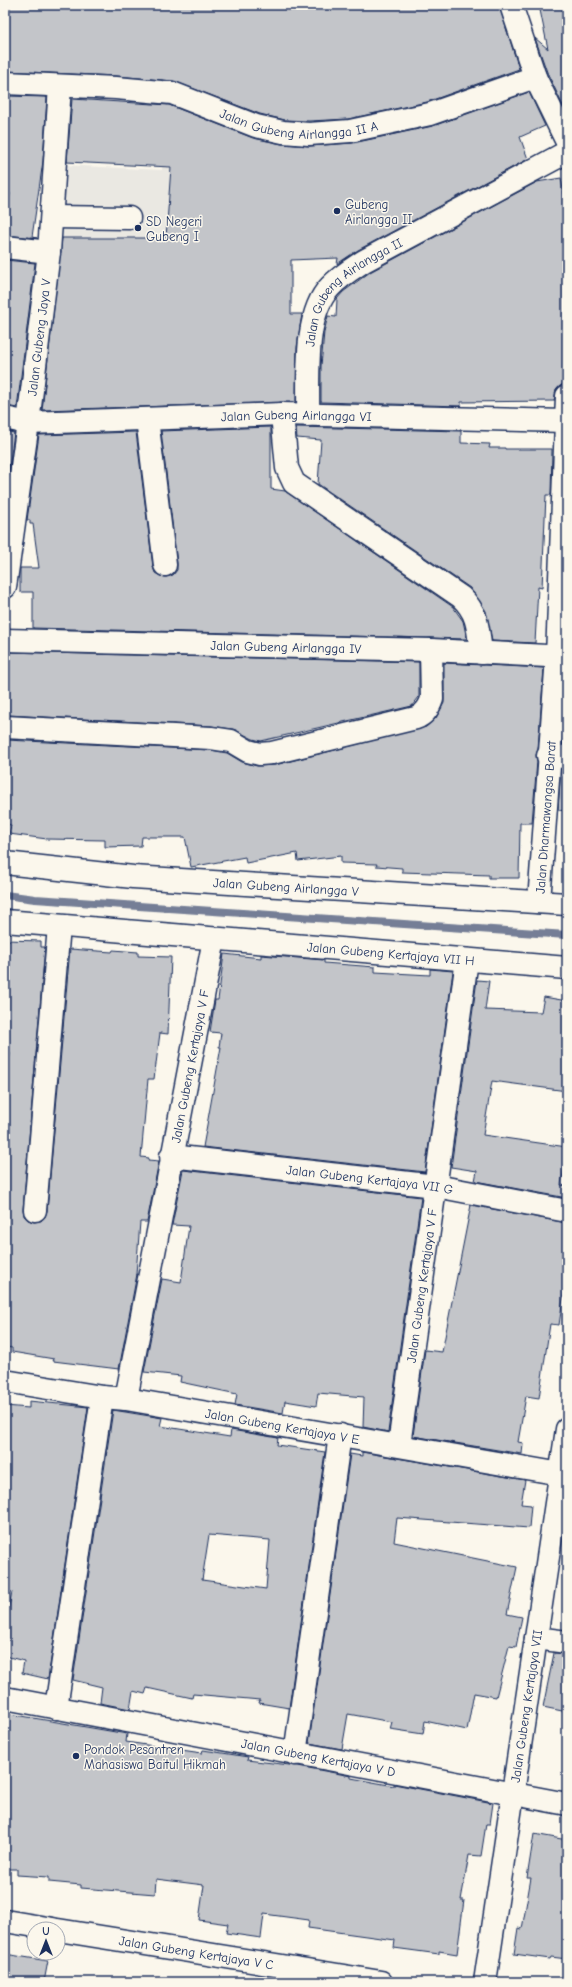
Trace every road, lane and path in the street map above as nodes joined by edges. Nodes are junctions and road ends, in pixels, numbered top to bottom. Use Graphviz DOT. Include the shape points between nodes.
graph roads {
  1 [pos="511,5"];
  2 [pos="535,77"];
  3 [pos="5,83"];
  4 [pos="60,86"];
  5 [pos="567,142"];
  6 [pos="567,152"];
  7 [pos="52,217"];
  8 [pos="129,218"];
  9 [pos="5,247"];
  10 [pos="49,252"];
  11 [pos="567,396"];
  12 [pos="282,414"];
  13 [pos="308,415"];
  14 [pos="5,418"];
  15 [pos="147,419"];
  16 [pos="565,422"];
  17 [pos="28,423"];
  18 [pos="165,565"];
  19 [pos="5,587"];
  20 [pos="5,640"];
  21 [pos="431,650"];
  22 [pos="481,653"];
  23 [pos="562,657"];
  24 [pos="5,727"];
  25 [pos="558,757"];
  26 [pos="5,863"];
  27 [pos="538,902"];
  28 [pos="567,904"];
  29 [pos="5,921"];
  30 [pos="59,926"];
  31 [pos="214,940"];
  32 [pos="467,960"];
  33 [pos="567,968"];
  34 [pos="171,1156"];
  35 [pos="436,1186"];
  36 [pos="35,1210"];
  37 [pos="567,1211"];
  38 [pos="5,1382"];
  39 [pos="102,1397"];
  40 [pos="126,1399"];
  41 [pos="567,1429"];
  42 [pos="340,1435"];
  43 [pos="399,1445"];
  44 [pos="564,1474"];
  45 [pos="536,1638"];
  46 [pos="567,1642"];
  47 [pos="5,1698"];
  48 [pos="56,1708"];
  49 [pos="295,1754"];
  50 [pos="514,1795"];
  51 [pos="567,1804"];
  52 [pos="5,1921"];
  53 [pos="26,1924"];
  54 [pos="66,1931"];
  55 [pos="381,1982"];
  56 [pos="485,1982"];
  1 -- 2 [label="street"];
  2 -- 4 [label="street, Jalan Gubeng Airlangga II A" via="430,114 350,131 315,134 283,132 256,126 172,93"];
  2 -- 5 [label="street"];
  3 -- 4 [label="street, Jalan Gubeng Airlangga II A"];
  4 -- 7 [label="street, Jalan Gubeng Jaya V"];
  6 -- 13 [label="street, Jalan Gubeng Airlangga II" via="364,261 329,288 316,308 313,318"];
  7 -- 8 [label="street"];
  7 -- 10 [label="street, Jalan Gubeng Jaya V"];
  9 -- 10 [label="street"];
  10 -- 17 [label="street, Jalan Gubeng Jaya V"];
  11 -- 16 [label="street, Jalan Dharmawangsa Barat"];
  12 -- 13 [label="street, Jalan Gubeng Airlangga VI"];
  12 -- 15 [label="street, Jalan Gubeng Airlangga VI"];
  12 -- 22 [label="street" via="287,468 294,483 469,604 477,619"];
  13 -- 16 [label="street, Jalan Gubeng Airlangga VI"];
  14 -- 17 [label="street, Jalan Gubeng Airlangga VI"];
  15 -- 17 [label="street, Jalan Gubeng Airlangga VI"];
  15 -- 18 [label="street"];
  16 -- 23 [label="street, Jalan Dharmawangsa Barat"];
  17 -- 19 [label="street, Jalan Gubeng Jaya V"];
  20 -- 21 [label="street, Jalan Gubeng Airlangga IV"];
  21 -- 22 [label="street, Jalan Gubeng Airlangga IV"];
  21 -- 24 [label="street" via="432,699 423,714 416,718 272,753 260,754 248,751 231,741 211,738"];
  22 -- 23 [label="street, Jalan Gubeng Airlangga IV"];
  23 -- 25 [label="street, Jalan Dharmawangsa Barat"];
  25 -- 27 [label="street, Jalan Dharmawangsa Barat"];
  26 -- 27 [label="street, Jalan Gubeng Airlangga V" via="133,877"];
  27 -- 28 [label="street, Jalan Gubeng Airlangga V"];
  29 -- 30 [label="street"];
  30 -- 31 [label="street"];
  30 -- 36 [label="street"];
  31 -- 32 [label="street, Jalan Gubeng Kertajaya VII H"];
  31 -- 34 [label="street, Jalan Gubeng Kertajaya V F"];
  32 -- 33 [label="street, Jalan Gubeng Kertajaya VII H"];
  32 -- 35 [label="street, Jalan Gubeng Kertajaya V F"];
  34 -- 35 [label="street, Jalan Gubeng Kertajaya VII G"];
  34 -- 40 [label="street, Jalan Gubeng Kertajaya V F"];
  35 -- 37 [label="street, Jalan Gubeng Kertajaya VII G"];
  35 -- 43 [label="street, Jalan Gubeng Kertajaya V F"];
  38 -- 39 [label="street, Jalan Gubeng Kertajaya V E"];
  39 -- 40 [label="street, Jalan Gubeng Kertajaya V E"];
  39 -- 48 [label="street"];
  40 -- 42 [label="street, Jalan Gubeng Kertajaya V E"];
  41 -- 44 [label="street, Jalan Gubeng Kertajaya VII"];
  42 -- 43 [label="street, Jalan Gubeng Kertajaya V E"];
  42 -- 49 [label="street"];
  43 -- 44 [label="street, Jalan Gubeng Kertajaya V E"];
  44 -- 45 [label="street, Jalan Gubeng Kertajaya VII"];
  45 -- 46 [label="street"];
  45 -- 50 [label="street, Jalan Gubeng Kertajaya VII"];
  47 -- 48 [label="street, Jalan Gubeng Kertajaya V D"];
  48 -- 49 [label="street, Jalan Gubeng Kertajaya V D"];
  49 -- 50 [label="street, Jalan Gubeng Kertajaya V D"];
  50 -- 51 [label="street, Jalan Gubeng Kertajaya V D"];
  50 -- 56 [label="street, Jalan Gubeng Kertajaya VII"];
  52 -- 53 [label="street"];
  54 -- 55 [label="street, Jalan Gubeng Kertajaya V C"];
}
